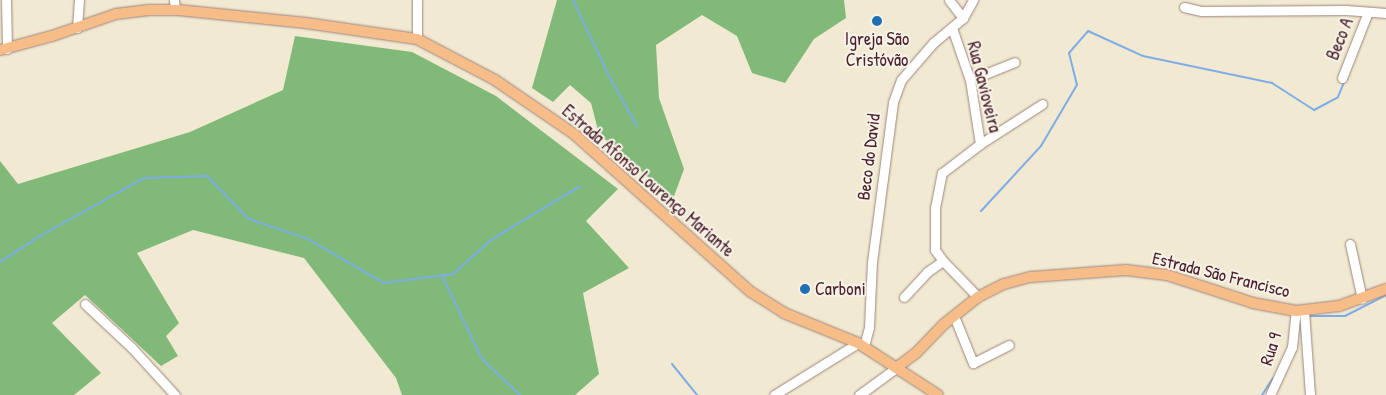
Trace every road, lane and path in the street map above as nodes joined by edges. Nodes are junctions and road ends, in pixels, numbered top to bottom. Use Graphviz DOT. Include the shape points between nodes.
graph roads {
  1 [pos="6,0"];
  2 [pos="79,0"];
  3 [pos="416,0"];
  4 [pos="949,0"];
  5 [pos="973,0"];
  6 [pos="1231,0"];
  7 [pos="174,5"];
  8 [pos="1184,8"];
  9 [pos="1237,10"];
  10 [pos="1368,12"];
  11 [pos="1386,13"];
  12 [pos="963,18"];
  13 [pos="77,28"];
  14 [pos="952,28"];
  15 [pos="417,39"];
  16 [pos="3,49"];
  17 [pos="1015,62"];
  18 [pos="1342,78"];
  19 [pos="970,80"];
  20 [pos="1042,104"];
  21 [pos="980,144"];
  22 [pos="1350,244"];
  23 [pos="943,261"];
  24 [pos="1386,289"];
  25 [pos="904,297"];
  26 [pos="978,297"];
  27 [pos="1362,299"];
  28 [pos="84,304"];
  29 [pos="1302,313"];
  30 [pos="954,316"];
  31 [pos="861,344"];
  32 [pos="1009,345"];
  33 [pos="896,368"];
  34 [pos="175,395"];
  35 [pos="774,395"];
  36 [pos="859,395"];
  37 [pos="938,395"];
  38 [pos="1270,395"];
  39 [pos="1310,395"];
  1 -- 16 [label="street"];
  2 -- 13 [label="street"];
  3 -- 15 [label="street"];
  4 -- 12 [label="street"];
  5 -- 12 [label="street, Beco do David"];
  6 -- 9 [label="street"];
  7 -- 13 [label="main road, Estrada Afonso Lourenço Mariante" via="116,14"];
  7 -- 15 [label="main road, Estrada Afonso Lourenço Mariante"];
  8 -- 9 [label="street"];
  9 -- 10 [label="street"];
  10 -- 11 [label="street"];
  10 -- 18 [label="street, Beco A"];
  12 -- 14 [label="street, Beco do David"];
  13 -- 16 [label="main road, Estrada Afonso Lourenço Mariante"];
  14 -- 19 [label="street, Rua Gavioveira"];
  14 -- 31 [label="street, Beco do David" via="933,43 901,80 893,102 872,262 869,327"];
  15 -- 31 [label="main road, Estrada Afonso Lourenço Mariante" via="495,80 574,134 751,292 784,312"];
  17 -- 19 [label="street"];
  19 -- 21 [label="street, Rua Gavioveira"];
  20 -- 21 [label="street, Rua Gavioveira"];
  21 -- 23 [label="street" via="942,173 935,208 935,250"];
  22 -- 27 [label="street"];
  23 -- 25 [label="street" via="926,272"];
  23 -- 26 [label="street"];
  24 -- 27 [label="main road, Estrada São Francisco"];
  26 -- 29 [label="main road, Estrada São Francisco" via="1004,284 1031,277 1126,270 1170,275 1253,303"];
  26 -- 30 [label="main road, Estrada São Francisco"];
  27 -- 29 [label="main road, Estrada São Francisco"];
  28 -- 34 [label="street" via="132,348"];
  29 -- 38 [label="street, Rua 9" via="1292,347"];
  29 -- 39 [label="street"];
  30 -- 32 [label="street" via="973,363"];
  30 -- 33 [label="main road, Estrada São Francisco"];
  31 -- 33 [label="main road, Estrada Afonso Lourenço Mariante"];
  31 -- 35 [label="street"];
  33 -- 36 [label="street"];
  33 -- 37 [label="main road, Estrada Afonso Lourenço Mariante"];
}
